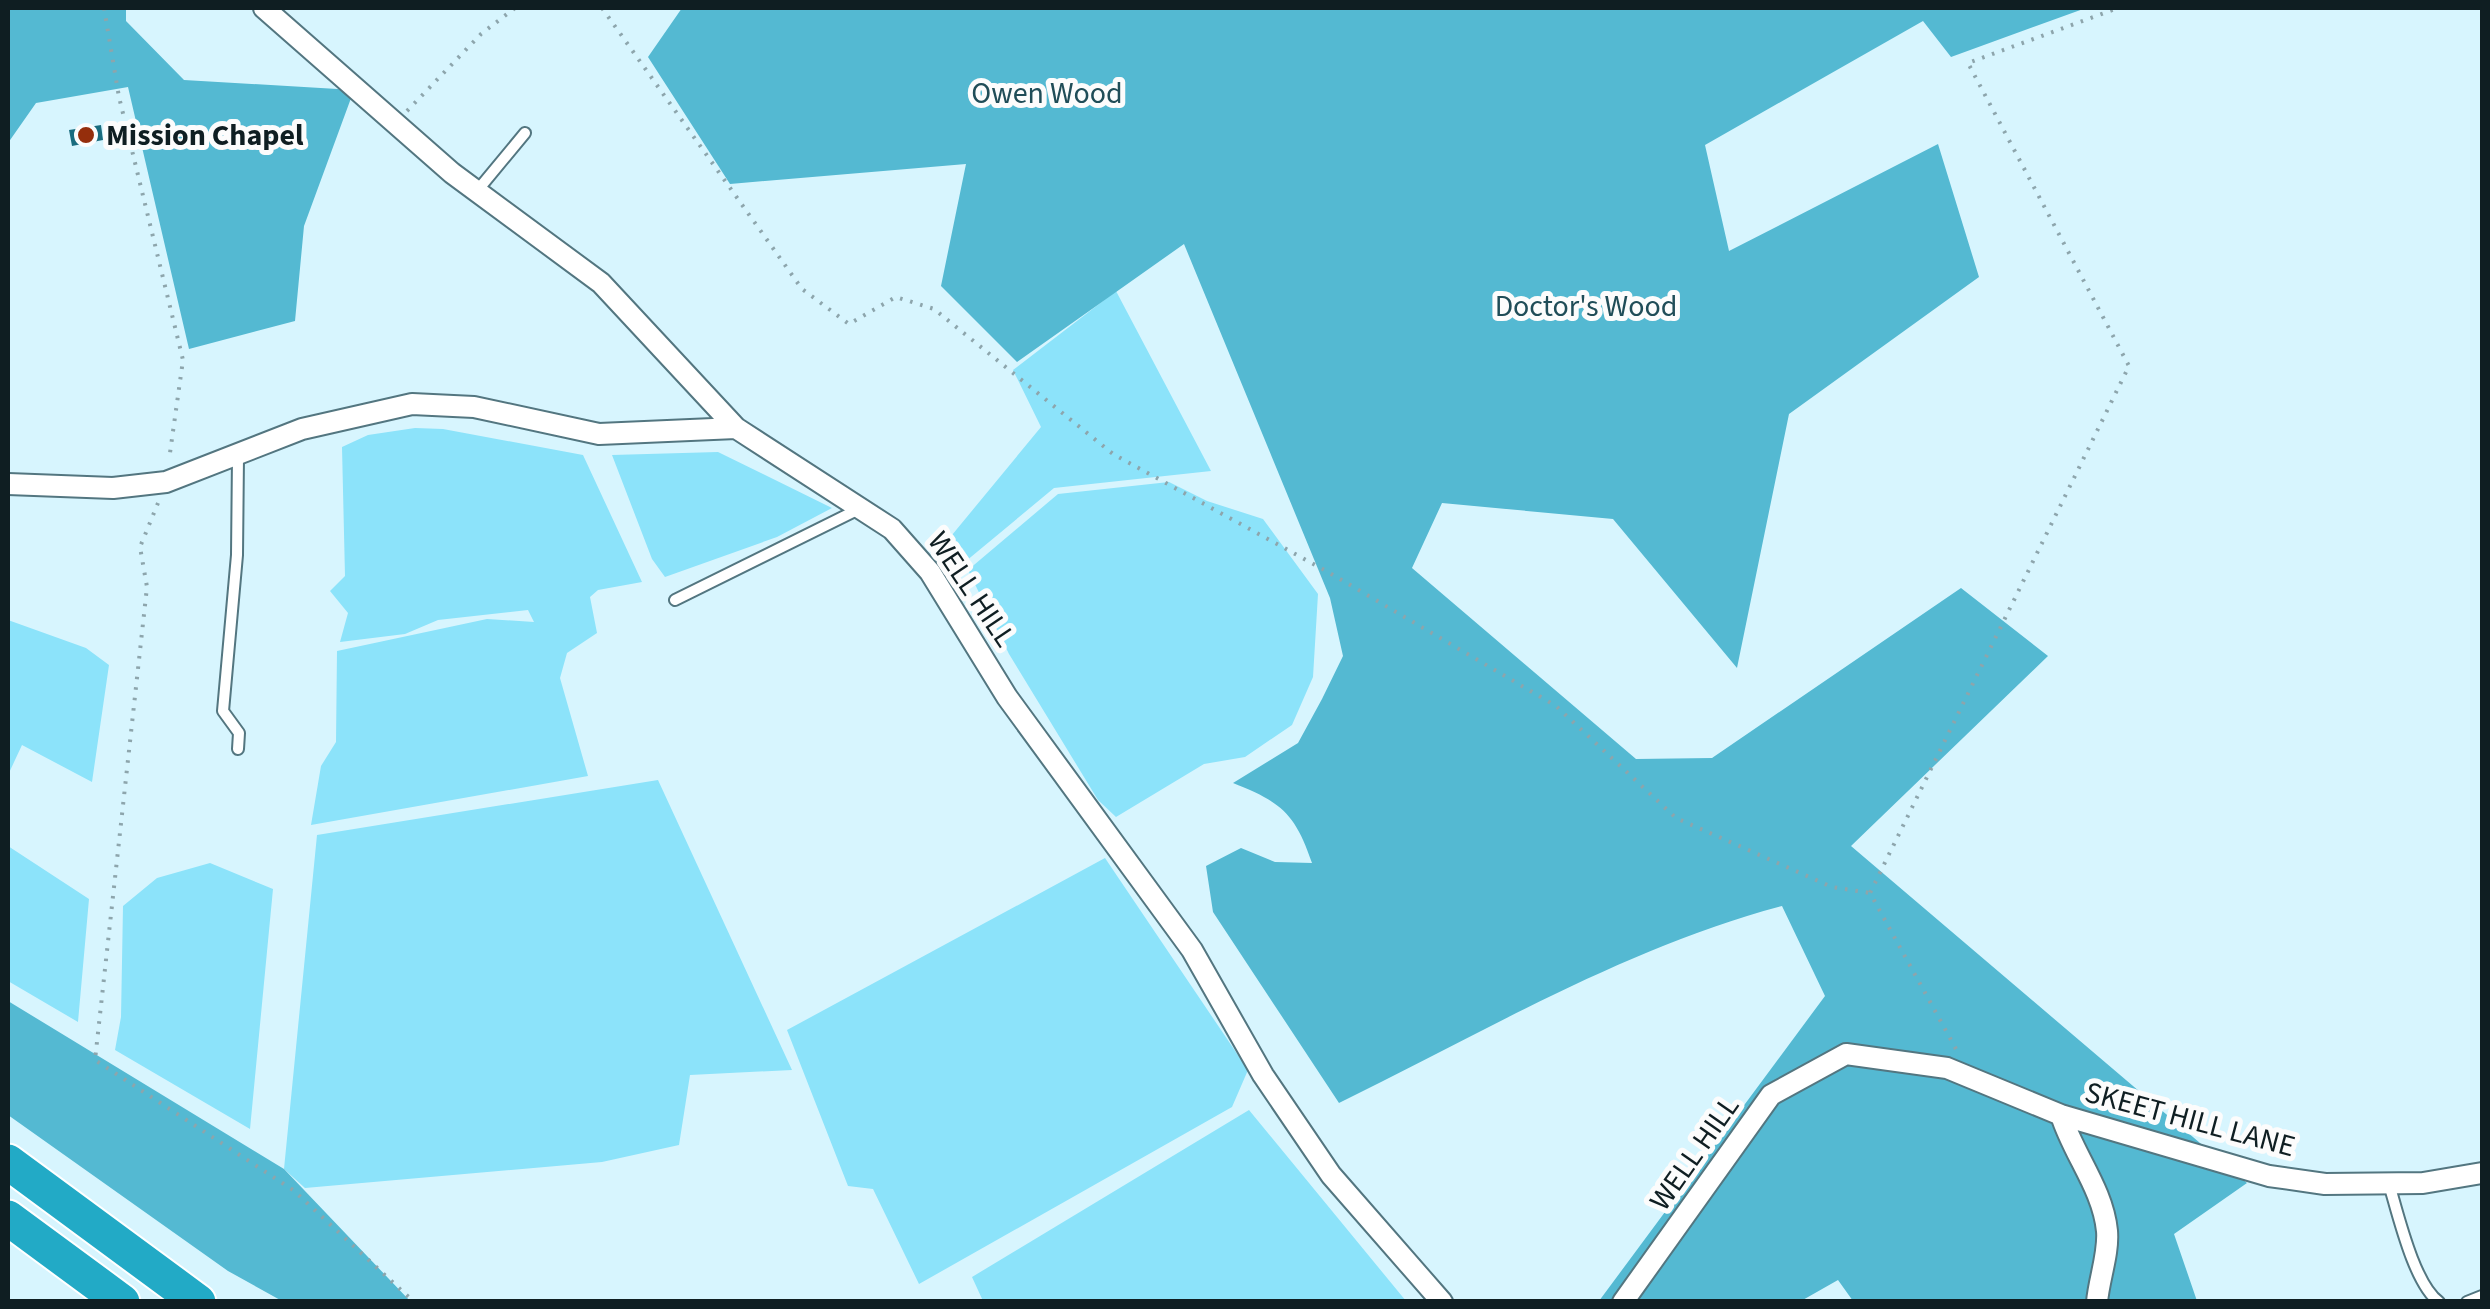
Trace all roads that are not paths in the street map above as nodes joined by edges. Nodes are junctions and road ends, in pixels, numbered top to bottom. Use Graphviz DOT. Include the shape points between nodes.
graph roads {
  1 [pos="264,8"];
  2 [pos="525,133"];
  3 [pos="477,191"];
  4 [pos="736,428"];
  5 [pos="238,458"];
  6 [pos="8,484"];
  7 [pos="862,507"];
  8 [pos="675,600"];
  9 [pos="238,749"];
  10 [pos="2061,1115"];
  11 [pos="8,1162"];
  12 [pos="2482,1173"];
  13 [pos="2389,1183"];
  14 [pos="8,1218"];
  15 [pos="2482,1296"];
  16 [pos="122,1302"];
  17 [pos="198,1302"];
  18 [pos="1442,1302"];
  19 [pos="1624,1302"];
  20 [pos="2097,1302"];
  21 [pos="2439,1302"];
  22 [pos="2467,1302"];
  1 -- 3 [label="street, WELL HILL"];
  2 -- 3 [label="lane"];
  3 -- 4 [label="street, WELL HILL" via="602,284"];
  4 -- 5 [label="street" via="599,434 474,407 412,404 302,429"];
  4 -- 7 [label="street, WELL HILL"];
  5 -- 6 [label="street" via="166,482 112,488"];
  5 -- 9 [label="lane" via="237,555 222,711 239,733"];
  7 -- 8 [label="lane"];
  7 -- 18 [label="street, WELL HILL" via="930,572 1007,697 1192,950 1331,1175"];
  10 -- 13 [label="street, SKEET HILL LANE" via="2269,1176"];
  10 -- 19 [label="street, WELL HILL" via="1947,1068 1846,1054 1771,1095"];
  10 -- 20 [label="street" via="2107,1232"];
  11 -- 17 [label="highway"];
  12 -- 13 [label="street, SKEET HILL LANE"];
  13 -- 21 [label="lane" via="2415,1263"];
  14 -- 16 [label="highway"];
  15 -- 22 [label="lane"];
}
